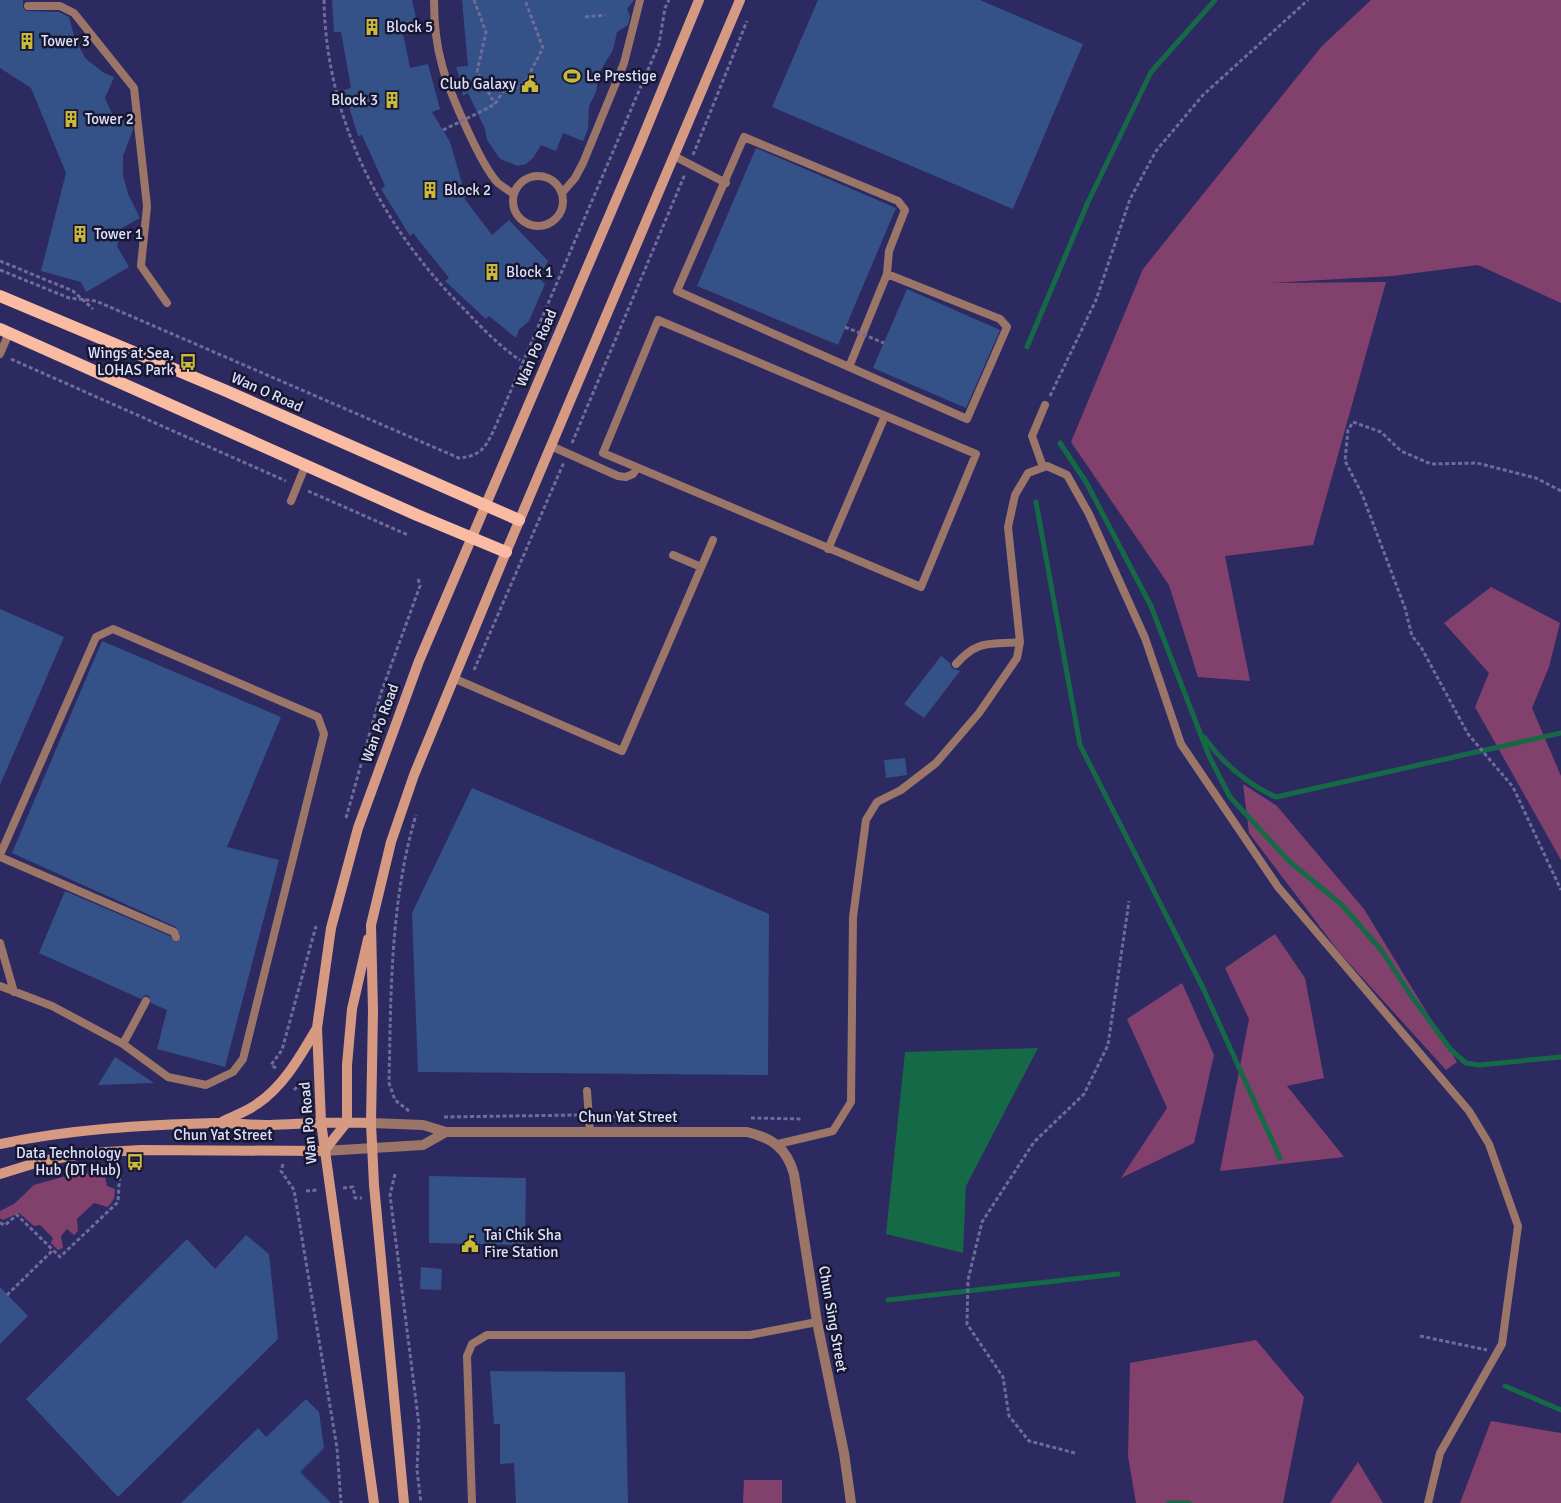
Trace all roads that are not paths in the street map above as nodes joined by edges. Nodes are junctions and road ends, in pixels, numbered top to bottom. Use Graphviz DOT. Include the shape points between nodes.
graph roads {
  1 [pos="434,0"];
  2 [pos="640,0"];
  3 [pos="699,0"];
  4 [pos="740,0"];
  5 [pos="28,6"];
  6 [pos="674,156"];
  7 [pos="726,183"];
  8 [pos="562,192"];
  9 [pos="514,194"];
  10 [pos="887,274"];
  11 [pos="0,296"];
  12 [pos="167,303"];
  13 [pos="4,331"];
  14 [pos="0,354"];
  15 [pos="850,367"];
  16 [pos="1045,405"];
  17 [pos="885,416"];
  18 [pos="551,446"];
  19 [pos="306,464"];
  20 [pos="1043,467"];
  21 [pos="637,468"];
  22 [pos="292,501"];
  23 [pos="485,505"];
  24 [pos="519,520"];
  25 [pos="471,537"];
  26 [pos="712,540"];
  27 [pos="828,549"];
  28 [pos="506,552"];
  29 [pos="673,555"];
  30 [pos="701,567"];
  31 [pos="1020,642"];
  32 [pos="956,664"];
  33 [pos="453,678"];
  34 [pos="0,856"];
  35 [pos="372,925"];
  36 [pos="176,937"];
  37 [pos="0,943"];
  38 [pos="0,986"];
  39 [pos="14,992"];
  40 [pos="146,1001"];
  41 [pos="317,1028"];
  42 [pos="123,1044"];
  43 [pos="587,1091"];
  44 [pos="321,1122"];
  45 [pos="347,1122"];
  46 [pos="218,1123"];
  47 [pos="371,1123"];
  48 [pos="446,1132"];
  49 [pos="590,1132"];
  50 [pos="0,1144"];
  51 [pos="778,1144"];
  52 [pos="372,1148"];
  53 [pos="324,1151"];
  54 [pos="0,1174"];
  55 [pos="817,1322"];
  56 [pos="374,1503"];
  57 [pos="404,1503"];
  58 [pos="472,1503"];
  59 [pos="851,1503"];
  60 [pos="1428,1503"];
  1 -- 9 [label="lane" via="434,24 442,66 458,108 497,182"];
  2 -- 8 [label="lane" via="624,64 583,162 575,178"];
  3 -- 23 [label="main road, Wan Po Road"];
  4 -- 6 [label="main road"];
  5 -- 12 [label="lane" via="60,6 74,13 134,88 147,206 141,266"];
  6 -- 7 [label="lane"];
  6 -- 18 [label="main road"];
  7 -- 10 [label="lane" via="744,137 898,201 905,210 889,251"];
  7 -- 15 [label="lane" via="677,291"];
  8 -- 9 [label="lane" via="552,180 537,176 523,181"];
  8 -- 9 [label="lane" via="562,210 558,217 544,226 526,224 520,218 513,203"];
  10 -- 15 [label="lane"];
  10 -- 15 [label="lane" via="1000,319 1007,327 1005,335 967,419"];
  11 -- 23 [label="main road, Wan O Road"];
  13 -- 14 [label="lane"];
  13 -- 19 [label="main road"];
  16 -- 20 [label="lane" via="1032,436"];
  17 -- 21 [label="lane" via="658,320 603,453"];
  17 -- 27 [label="lane"];
  17 -- 27 [label="lane" via="976,454 921,587"];
  18 -- 21 [label="lane" via="618,476 634,474"];
  18 -- 24 [label="main road"];
  19 -- 22 [label="lane"];
  19 -- 25 [label="main road"];
  20 -- 31 [label="lane" via="1028,473 1015,494 1008,527"];
  20 -- 60 [label="lane" via="1067,475 1089,514 1145,638 1181,744 1278,887 1469,1111 1489,1144 1518,1226 1502,1344 1440,1453"];
  21 -- 27 [label="lane"];
  23 -- 24 [label="main road, Wan O Road"];
  23 -- 25 [label="main road, Wan Po Road"];
  24 -- 28 [label="main road"];
  25 -- 28 [label="main road"];
  25 -- 41 [label="main road, Wan Po Road" via="419,661 358,828 332,928"];
  26 -- 30 [label="lane"];
  28 -- 33 [label="main road"];
  29 -- 30 [label="lane"];
  30 -- 33 [label="lane" via="622,751"];
  31 -- 32 [label="lane" via="976,647 967,651"];
  31 -- 51 [label="lane" via="1017,658 979,713 942,756 901,790 877,802 869,814 853,917 851,1102 833,1131"];
  33 -- 35 [label="main road" via="391,842"];
  34 -- 36 [label="lane" via="174,932"];
  34 -- 42 [label="lane" via="96,636 112,629 318,717 324,734 242,1058 233,1072 206,1085 168,1077"];
  35 -- 45 [label="main road" via="352,1009 347,1065"];
  35 -- 47 [label="main road"];
  37 -- 39 [label="lane"];
  38 -- 39 [label="lane"];
  39 -- 42 [label="lane" via="52,1006"];
  40 -- 42 [label="lane"];
  41 -- 44 [label="main road, Wan Po Road"];
  41 -- 46 [label="main road" via="287,1074 269,1094 248,1110"];
  43 -- 49 [label="lane"];
  44 -- 45 [label="main road, Chun Yat Street"];
  44 -- 46 [label="main road, Chun Yat Street"];
  44 -- 53 [label="main road, Wan Po Road"];
  45 -- 47 [label="main road, Chun Yat Street"];
  45 -- 53 [label="main road"];
  46 -- 50 [label="main road, Chun Yat Street" via="86,1130"];
  47 -- 48 [label="street, Chun Yat Street" via="423,1126"];
  47 -- 52 [label="main road"];
  48 -- 49 [label="street, Chun Yat Street"];
  48 -- 52 [label="street, Chun Yat Street" via="423,1145"];
  49 -- 51 [label="street, Chun Yat Street" via="747,1132 762,1135"];
  51 -- 55 [label="street, Chun Sing Street" via="787,1155 794,1174"];
  52 -- 53 [label="street, Chun Yat Street"];
  52 -- 57 [label="main road"];
  53 -- 54 [label="main road, Chun Yat Street" via="89,1152 42,1161"];
  53 -- 56 [label="main road, Wan Po Road"];
  55 -- 58 [label="lane" via="750,1335 487,1336 472,1344 466,1356"];
  55 -- 59 [label="street, Chun Sing Street"];
}
